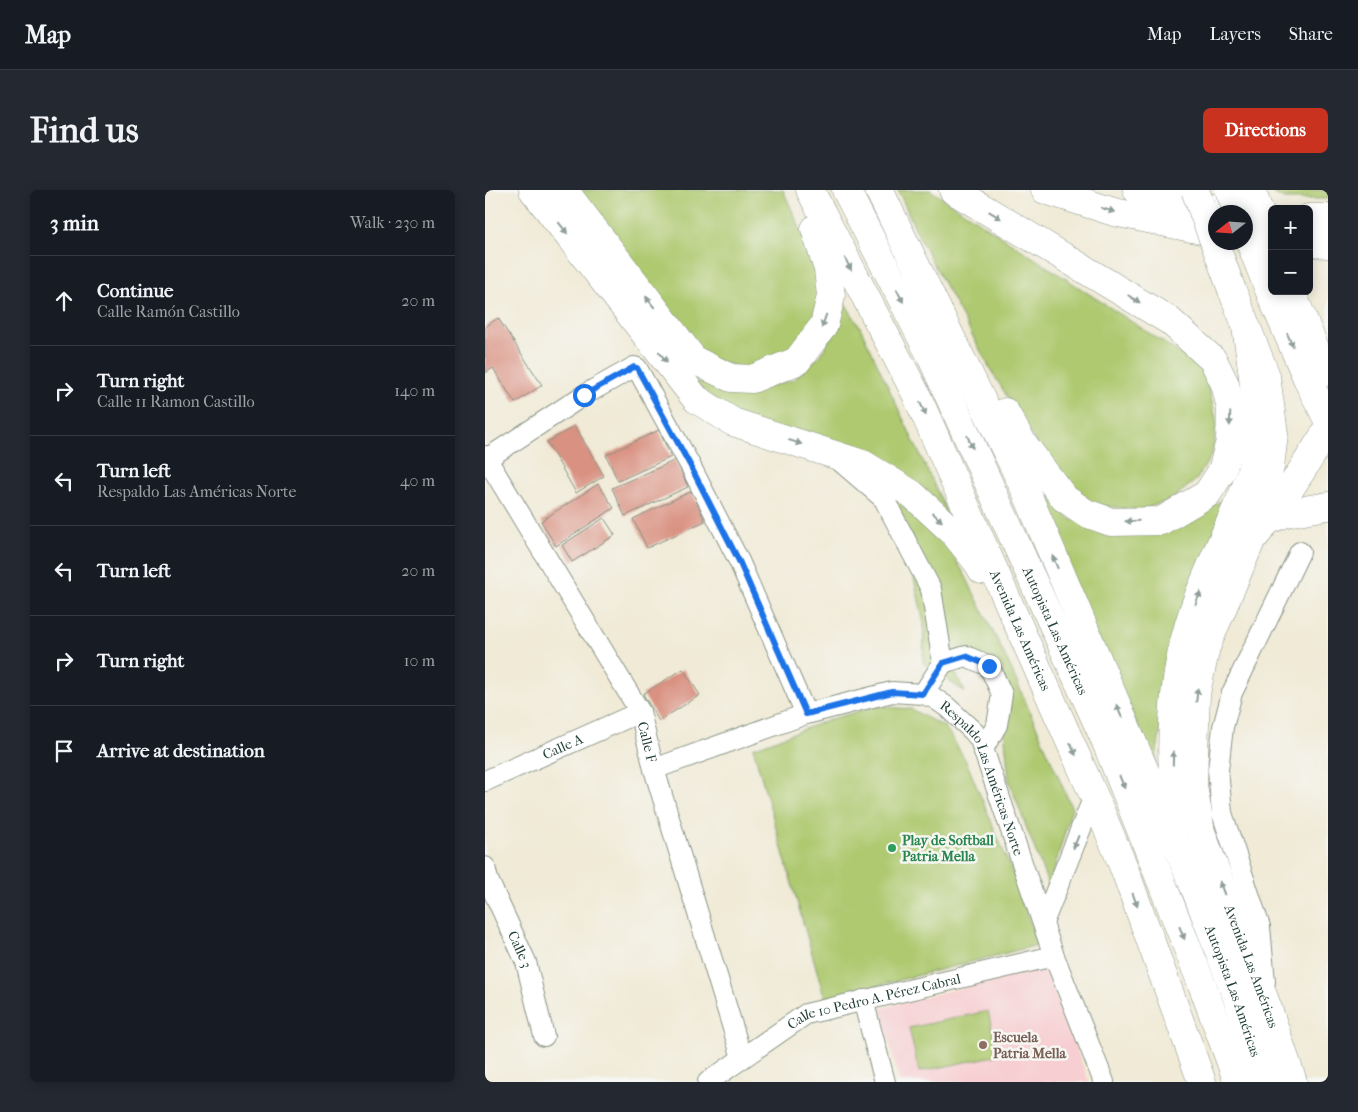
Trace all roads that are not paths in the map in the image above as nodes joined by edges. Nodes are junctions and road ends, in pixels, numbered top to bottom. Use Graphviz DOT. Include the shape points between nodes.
graph roads {
  1 [pos="533,190"];
  2 [pos="564,190"];
  3 [pos="803,190"];
  4 [pos="810,190"];
  5 [pos="845,190"];
  6 [pos="879,190"];
  7 [pos="953,190"];
  8 [pos="1045,190"];
  9 [pos="1137,190"];
  10 [pos="1195,190"];
  11 [pos="1229,190"];
  12 [pos="1251,190"];
  13 [pos="1235,205"];
  14 [pos="1268,215"];
  15 [pos="892,216"];
  16 [pos="1313,218"];
  17 [pos="1328,218"];
  18 [pos="1208,232"];
  19 [pos="1268,232"];
  20 [pos="1253,240"];
  21 [pos="1268,242"];
  22 [pos="1313,243"];
  23 [pos="1328,244"];
  24 [pos="1253,246"];
  25 [pos="1268,271"];
  26 [pos="1282,295"];
  27 [pos="1282,295"];
  28 [pos="1245,327"];
  29 [pos="1328,378"];
  30 [pos="1328,420"];
  31 [pos="1328,429"];
  32 [pos="833,455"];
  33 [pos="486,458"];
  34 [pos="1328,506"];
  35 [pos="1269,520"];
  36 [pos="1250,543"];
  37 [pos="1300,552"];
  38 [pos="943,663"];
  39 [pos="923,694"];
  40 [pos="641,712"];
  41 [pos="806,714"];
  42 [pos="1058,716"];
  43 [pos="983,749"];
  44 [pos="654,769"];
  45 [pos="485,781"];
  46 [pos="1094,796"];
  47 [pos="485,867"];
  48 [pos="1196,891"];
  49 [pos="1043,922"];
  50 [pos="1054,956"];
  51 [pos="863,1000"];
  52 [pos="1267,1006"];
  53 [pos="544,1036"];
  54 [pos="742,1058"];
  55 [pos="708,1082"];
  56 [pos="885,1082"];
  57 [pos="1104,1082"];
  58 [pos="1202,1082"];
  59 [pos="1238,1082"];
  60 [pos="1265,1082"];
  61 [pos="1293,1082"];
  1 -- 32 [label="main road, one-way" via="695,399 733,422"];
  3 -- 2 [label="main road, one-way" via="828,269 831,296 825,325 797,361 752,379 731,378 694,360"];
  4 -- 42 [label="main road, Avenida Las Américas, one-way" via="916,394"];
  5 -- 59 [label="main road, Autopista Las Américas, one-way" via="930,354 1106,742"];
  6 -- 15 [label="main road, Autopista Las Américas"];
  7 -- 15 [label="main road, one-way" via="1170,321 1213,360 1225,384 1231,409 1230,441 1222,471 1207,494 1161,520 1153,521 1111,522 1085,513 1064,498 1022,442"];
  8 -- 18 [label="main road, one-way" via="1114,212"];
  9 -- 14 [label="main road" via="1225,211"];
  10 -- 28 [label="main road, Avenida Las Américas, bridge"];
  11 -- 13 [label="main road, bridge"];
  12 -- 19 [label="main road, bridge"];
  48 -- 15 [label="main road, Autopista Las Américas, one-way" via="1025,490"];
  16 -- 17 [label="main road"];
  20 -- 21 [label="main road"];
  22 -- 23 [label="main road"];
  24 -- 25 [label="main road, bridge"];
  26 -- 29 [label="main road"];
  27 -- 30 [label="main road, one-way" via="1309,383"];
  28 -- 36 [label="main road, Avenida Las Américas" via="1266,376 1274,434 1270,467"];
  48 -- 28 [label="main road, one-way" via="1180,832 1173,790 1174,697 1181,653 1197,601 1252,469 1257,433 1255,380"];
  31 -- 35 [label="main road"];
  32 -- 38 [label="street" via="884,499 931,590"];
  32 -- 42 [label="main road, one-way" via="863,464 912,494 953,532 978,563"];
  33 -- 40 [label="street, Calle F"];
  33 -- 41 [label="street" via="584,395 636,367 739,561"];
  34 -- 35 [label="main road" via="1287,513"];
  35 -- 36 [label="main road"];
  52 -- 36 [label="main road, Avenida Las Américas, one-way" via="1201,832 1193,785 1196,693 1207,647"];
  37 -- 52 [label="street" via="1233,693 1223,727 1218,770 1222,813 1260,927"];
  38 -- 39 [label="street"];
  38 -- 43 [label="street" via="966,656 989,666 1002,694 997,725"];
  39 -- 41 [label="street, Respaldo Las Américas Norte" via="892,692"];
  39 -- 43 [label="street, Respaldo Las Américas Norte" via="940,702 974,732"];
  40 -- 44 [label="street, Calle F"];
  40 -- 45 [label="street, Calle A"];
  41 -- 44 [label="street, Respaldo Las Américas Norte"];
  42 -- 46 [label="main road, Avenida Las Américas, one-way"];
  43 -- 49 [label="street, Respaldo Las Américas Norte"];
  44 -- 54 [label="street, Calle F"];
  46 -- 49 [label="street, one-way"];
  46 -- 58 [label="main road, Avenida Las Américas, one-way"];
  47 -- 53 [label="street, Calle 3" via="525,962"];
  48 -- 60 [label="main road, Autopista Las Américas"];
  49 -- 50 [label="street, Respaldo Las Américas Norte"];
  50 -- 51 [label="street, Calle 10 Pedro A. Pérez Cabral"];
  50 -- 57 [label="street, Respaldo Las Américas Norte"];
  51 -- 54 [label="street, Calle 10 Pedro A. Pérez Cabral" via="806,1014"];
  51 -- 56 [label="street"];
  52 -- 61 [label="main road, Avenida Las Américas"];
  54 -- 55 [label="street, Calle 10 Pedro A. Pérez Cabral"];
}
